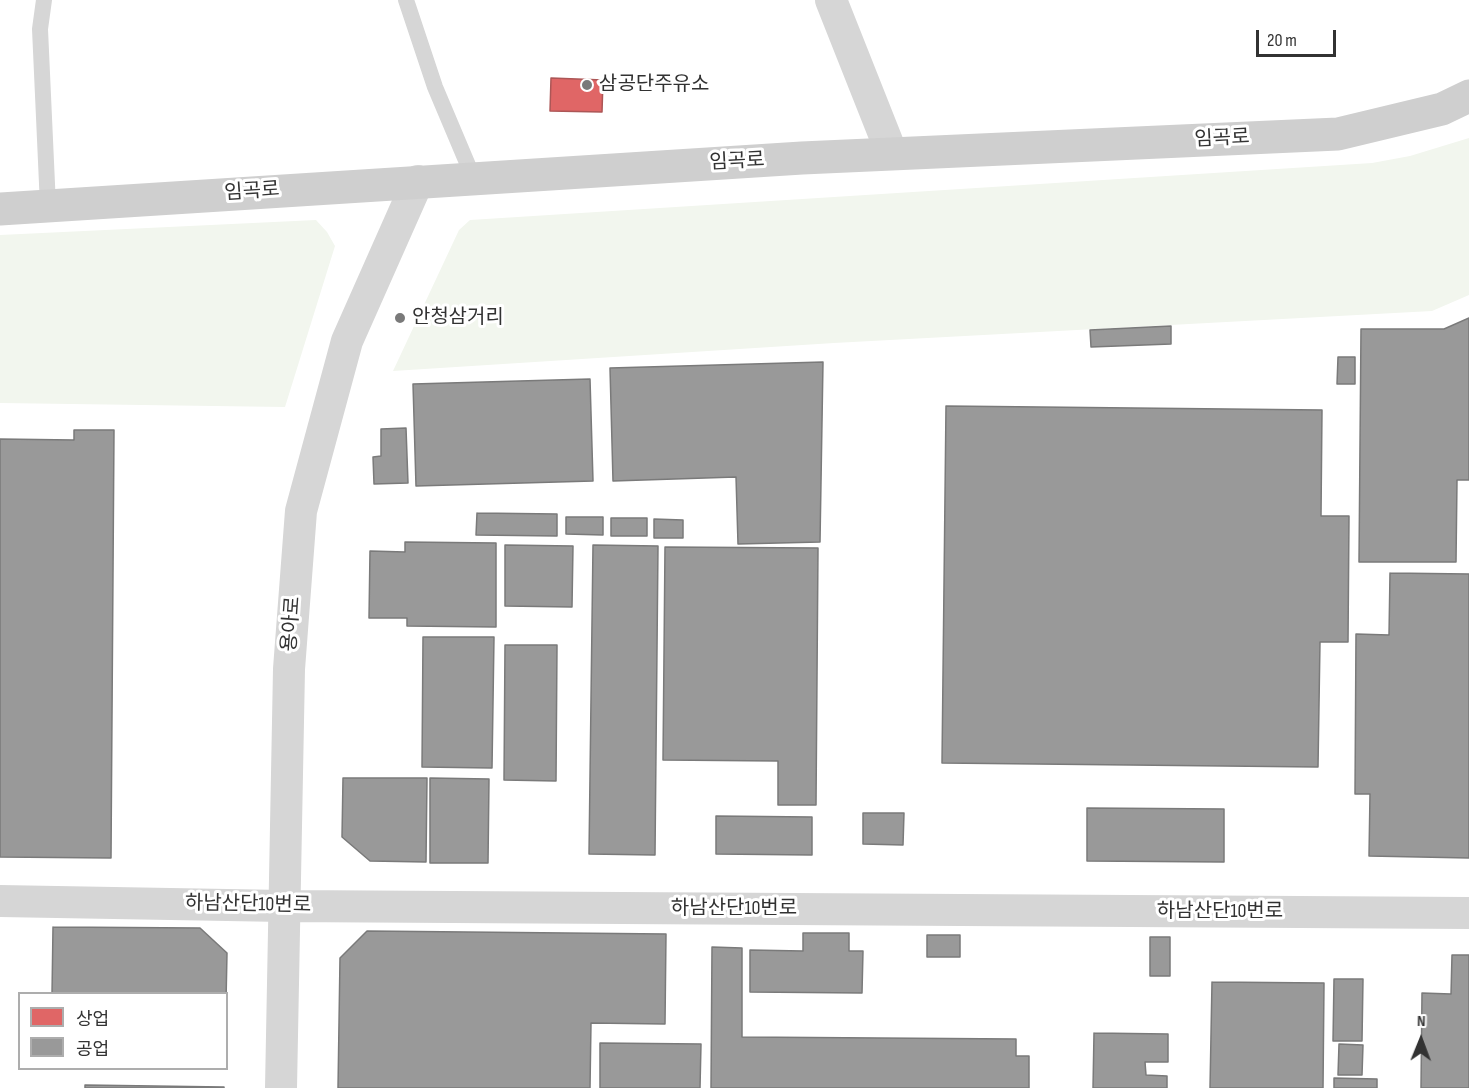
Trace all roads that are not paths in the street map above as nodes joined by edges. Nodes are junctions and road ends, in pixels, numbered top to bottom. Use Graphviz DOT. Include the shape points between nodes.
graph roads {
  1 [pos="44,0"];
  2 [pos="406,0"];
  3 [pos="831,0"];
  4 [pos="1469,96"];
  5 [pos="892,154"];
  6 [pos="473,177"];
  7 [pos="418,181"];
  8 [pos="48,206"];
  9 [pos="0,209"];
  10 [pos="0,902"];
  11 [pos="284,906"];
  12 [pos="1469,913"];
  13 [pos="281,1088"];
  1 -- 8 [label="lane" via="40,29"];
  2 -- 6 [label="lane" via="435,87"];
  3 -- 5 [label="street"];
  4 -- 5 [label="main road, 임곡로" via="1442,109 1338,134"];
  5 -- 6 [label="main road, 임곡로"];
  6 -- 7 [label="main road, 임곡로"];
  7 -- 8 [label="main road, 임곡로"];
  7 -- 11 [label="street, 용아로" via="347,341 301,511 289,669"];
  8 -- 9 [label="main road, 임곡로"];
  10 -- 11 [label="street, 하남산단10번로"];
  11 -- 12 [label="street, 하남산단10번로"];
  11 -- 13 [label="street, 용아로"];
}
